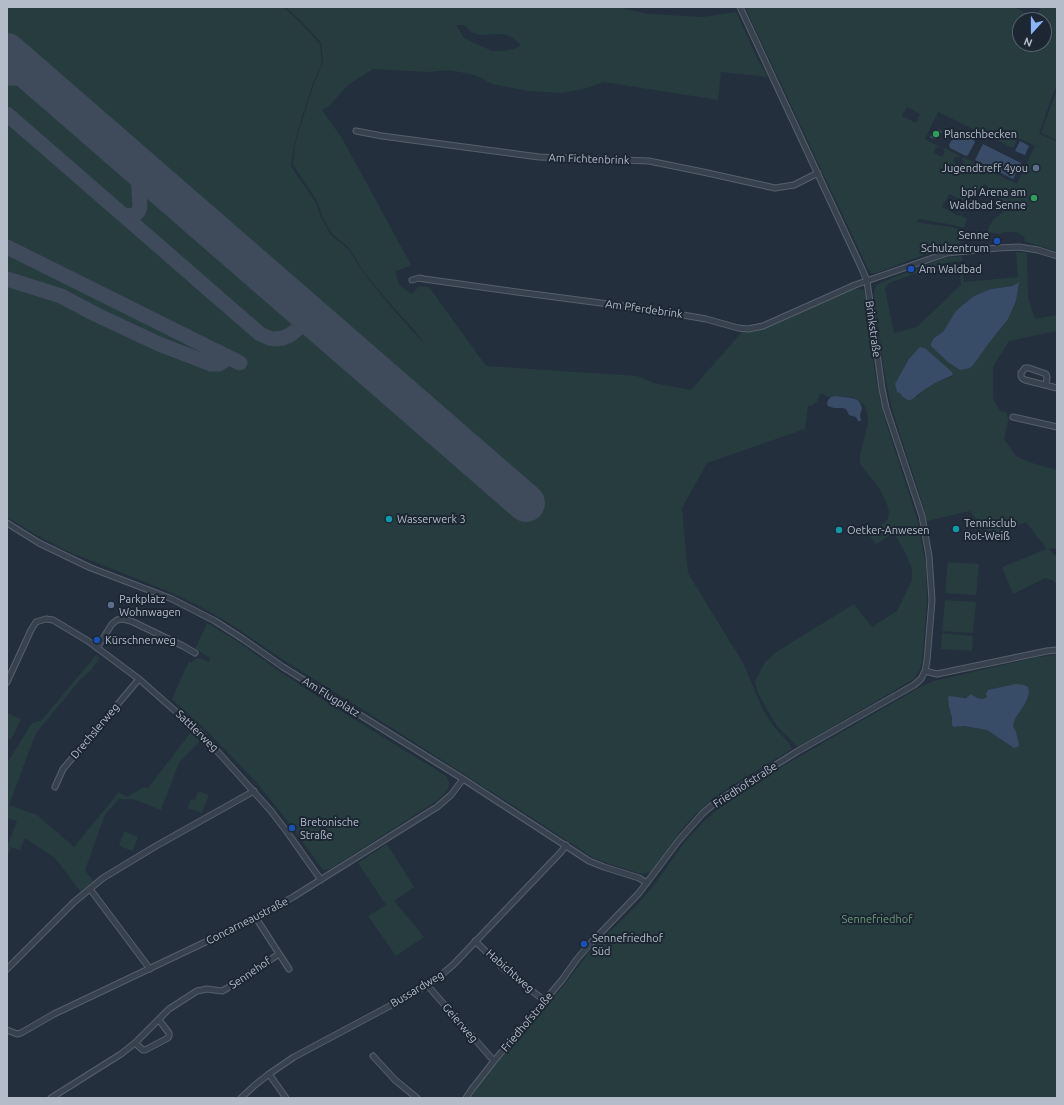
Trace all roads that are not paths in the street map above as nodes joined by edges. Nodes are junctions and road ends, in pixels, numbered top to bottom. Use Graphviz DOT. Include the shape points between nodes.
graph roads {
  1 [pos="740,7"];
  2 [pos="356,131"];
  3 [pos="818,173"];
  4 [pos="1057,256"];
  5 [pos="412,280"];
  6 [pos="867,281"];
  7 [pos="1046,385"];
  8 [pos="1057,388"];
  9 [pos="1013,417"];
  10 [pos="1057,427"];
  11 [pos="7,523"];
  12 [pos="97,648"];
  13 [pos="1057,650"];
  14 [pos="195,653"];
  15 [pos="925,671"];
  16 [pos="139,679"];
  17 [pos="7,682"];
  18 [pos="463,779"];
  19 [pos="55,787"];
  20 [pos="254,791"];
  21 [pos="566,846"];
  22 [pos="321,880"];
  23 [pos="648,883"];
  24 [pos="90,889"];
  25 [pos="256,918"];
  26 [pos="476,941"];
  27 [pos="279,954"];
  28 [pos="7,969"];
  29 [pos="150,969"];
  30 [pos="289,969"];
  31 [pos="427,985"];
  32 [pos="545,1001"];
  33 [pos="159,1020"];
  34 [pos="7,1030"];
  35 [pos="135,1043"];
  36 [pos="373,1056"];
  37 [pos="494,1061"];
  38 [pos="269,1074"];
  39 [pos="51,1098"];
  40 [pos="241,1098"];
  41 [pos="286,1098"];
  42 [pos="417,1098"];
  43 [pos="466,1098"];
  1 -- 3 [label="street, Brinkstraße"];
  2 -- 3 [label="street, Am Fichtenbrink" via="539,157 649,161 776,188 794,185"];
  3 -- 6 [label="street, Brinkstraße"];
  4 -- 6 [label="street" via="1020,247 956,252 937,256"];
  5 -- 6 [label="street, Am Pferdebrink" via="419,278 654,310 748,329 763,326"];
  6 -- 15 [label="street, Brinkstraße" via="886,408 922,516 929,556 932,600"];
  7 -- 7 [label="street" via="1022,378 1025,368 1046,374"];
  7 -- 8 [label="street"];
  9 -- 10 [label="street"];
  11 -- 18 [label="street, Am Flugplatz" via="91,568 172,599 215,621 303,680"];
  12 -- 14 [label="street" via="112,624 122,619"];
  12 -- 16 [label="street, Sattlerweg"];
  12 -- 17 [label="street, Sattlerweg" via="53,620 41,620 33,626"];
  13 -- 15 [label="street" via="937,674"];
  15 -- 23 [label="street, Friedhofstraße" via="914,685 798,751 716,802 694,822"];
  16 -- 19 [label="street, Drechslerweg" via="63,769"];
  16 -- 20 [label="street, Sattlerweg" via="199,732"];
  18 -- 21 [label="street, Am Flugplatz"];
  18 -- 22 [label="street, Concarneaustraße" via="442,803"];
  20 -- 22 [label="street, Sattlerweg"];
  20 -- 24 [label="street" via="107,875"];
  21 -- 23 [label="street, Am Flugplatz" via="597,865"];
  21 -- 26 [label="street, Bussardweg"];
  22 -- 25 [label="street, Concarneaustraße"];
  23 -- 32 [label="street, Friedhofstraße" via="577,959"];
  24 -- 28 [label="street"];
  24 -- 29 [label="street"];
  25 -- 27 [label="street, Sennehof"];
  25 -- 29 [label="street, Concarneaustraße"];
  26 -- 31 [label="street, Bussardweg" via="453,965"];
  26 -- 32 [label="street, Habichtweg" via="505,970"];
  27 -- 30 [label="street, Sennehof"];
  27 -- 33 [label="street, Sennehof" via="222,991 197,991 174,1006"];
  29 -- 34 [label="street, Concarneaustraße" via="56,1013 21,1033"];
  31 -- 37 [label="street, Geierweg"];
  31 -- 38 [label="street, Bussardweg" via="294,1057"];
  32 -- 37 [label="street, Friedhofstraße"];
  33 -- 35 [label="street, Sennehof"];
  33 -- 35 [label="street" via="169,1034 168,1038 145,1050"];
  35 -- 39 [label="street, Sennehof" via="110,1062"];
  36 -- 42 [label="street" via="395,1080"];
  37 -- 43 [label="street, Friedhofstraße"];
  38 -- 40 [label="street, Bussardweg"];
  38 -- 41 [label="street"];
}
